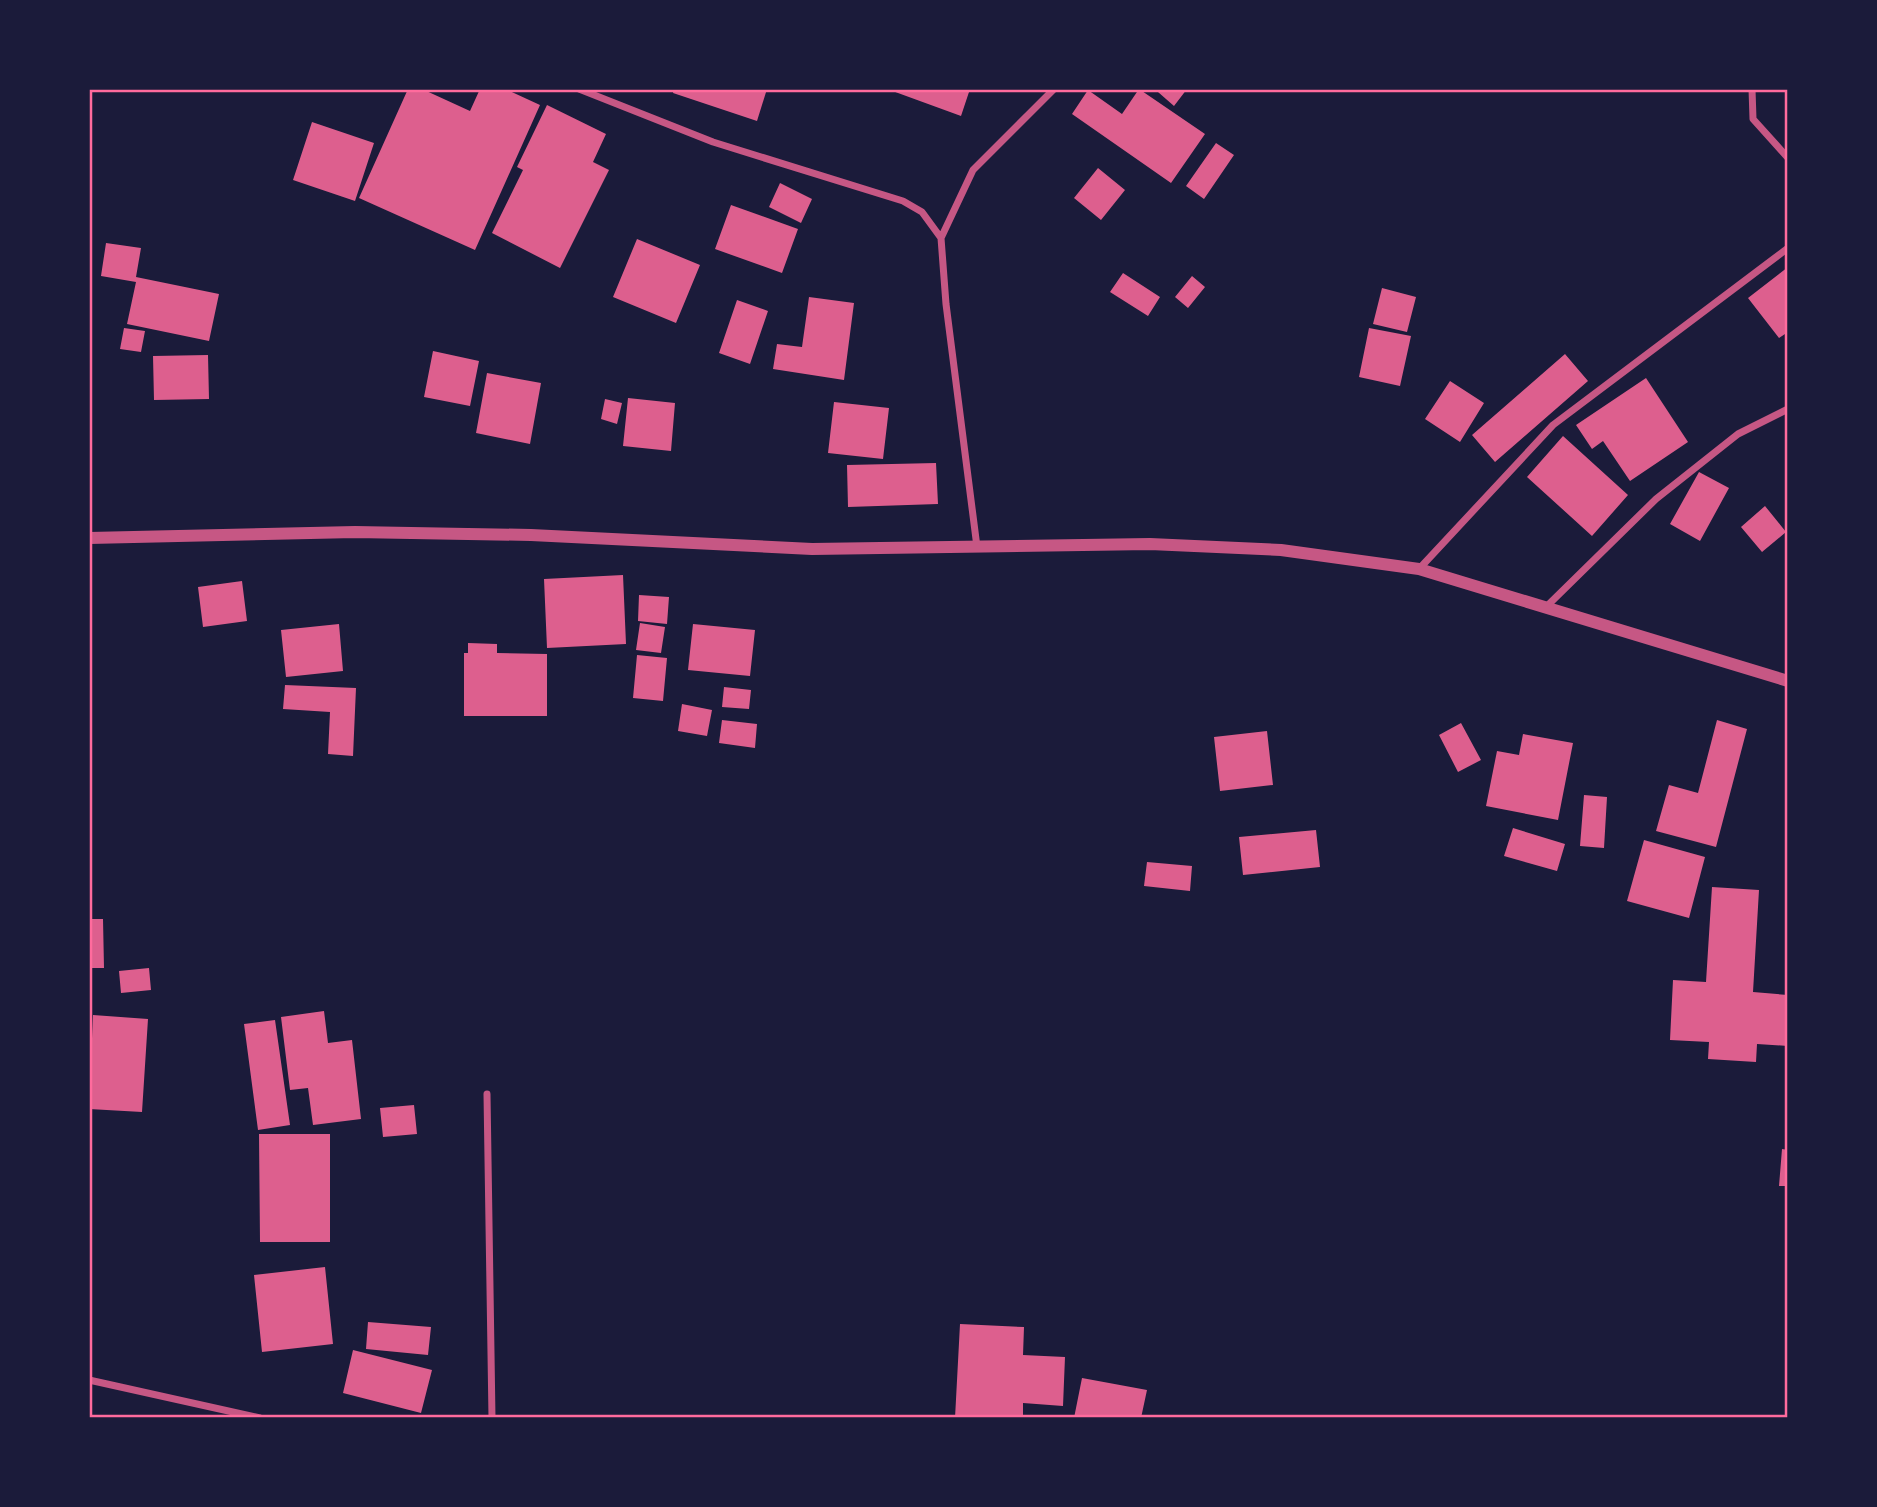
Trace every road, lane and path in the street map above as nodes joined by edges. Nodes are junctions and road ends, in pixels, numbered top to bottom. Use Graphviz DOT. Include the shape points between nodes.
graph roads {
  1 [pos="579,89"];
  2 [pos="1054,89"];
  3 [pos="1752,89"];
  4 [pos="1788,158"];
  5 [pos="941,238"];
  6 [pos="1788,248"];
  7 [pos="1788,409"];
  8 [pos="89,538"];
  9 [pos="977,547"];
  10 [pos="1419,569"];
  11 [pos="1547,606"];
  12 [pos="1788,681"];
  13 [pos="487,1094"];
  14 [pos="89,1380"];
  15 [pos="260,1418"];
  16 [pos="492,1418"];
  1 -- 5 [label="street" via="713,142 903,201 922,212"];
  2 -- 5 [label="street" via="973,170"];
  3 -- 4 [label="street" via="1753,119"];
  5 -- 9 [label="street"];
  6 -- 10 [label="street" via="1553,425"];
  7 -- 11 [label="street" via="1738,434 1656,499"];
  8 -- 9 [label="street" via="355,533 531,535 812,549"];
  9 -- 10 [label="street" via="1150,544 1281,550"];
  10 -- 11 [label="street"];
  11 -- 12 [label="street"];
  13 -- 16 [label="street"];
  14 -- 15 [label="street"];
}
